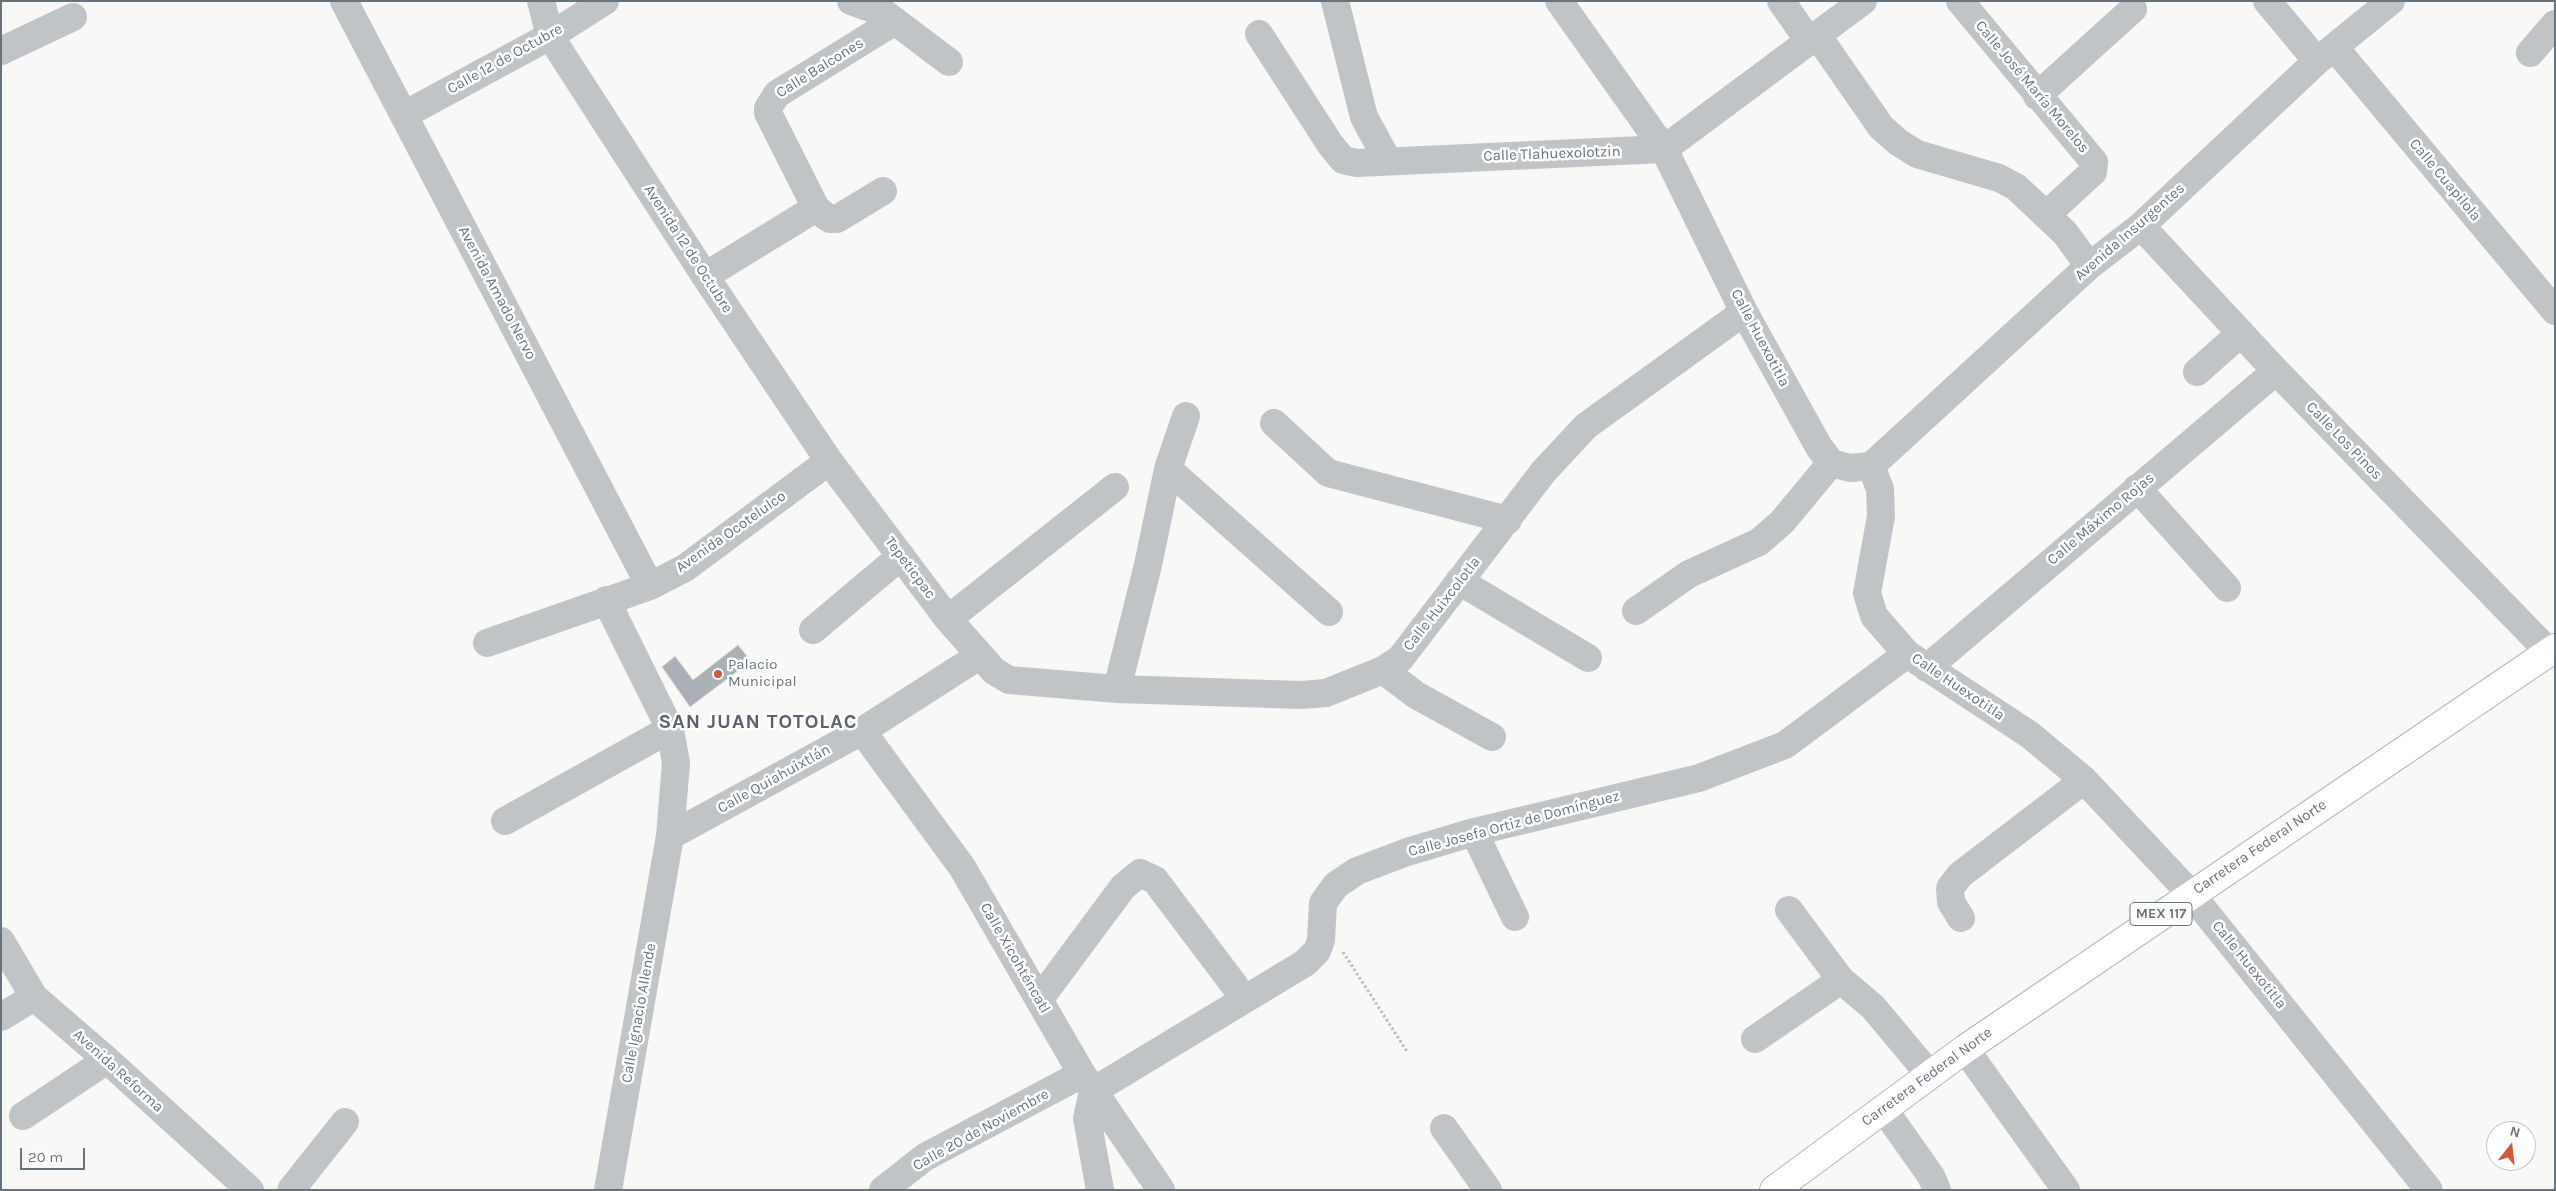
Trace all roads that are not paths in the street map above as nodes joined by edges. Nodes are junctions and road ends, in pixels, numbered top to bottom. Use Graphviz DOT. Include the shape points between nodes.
graph roads {
  1 [pos="344,1"];
  2 [pos="541,1"];
  3 [pos="605,1"];
  4 [pos="851,1"];
  5 [pos="1335,1"];
  6 [pos="1559,1"];
  7 [pos="1781,1"];
  8 [pos="1863,1"];
  9 [pos="1960,1"];
  10 [pos="2267,1"];
  11 [pos="2391,1"];
  12 [pos="2133,9"];
  13 [pos="890,12"];
  14 [pos="73,17"];
  15 [pos="2555,24"];
  16 [pos="1258,34"];
  17 [pos="550,36"];
  18 [pos="1813,38"];
  19 [pos="1,51"];
  20 [pos="2530,52"];
  21 [pos="2326,55"];
  22 [pos="949,62"];
  23 [pos="2037,96"];
  24 [pos="404,115"];
  25 [pos="1664,149"];
  26 [pos="1388,160"];
  27 [pos="883,191"];
  28 [pos="816,208"];
  29 [pos="2046,215"];
  30 [pos="2141,226"];
  31 [pos="2090,266"];
  32 [pos="706,276"];
  33 [pos="2555,311"];
  34 [pos="1744,312"];
  35 [pos="2241,333"];
  36 [pos="2276,371"];
  37 [pos="2197,372"];
  38 [pos="1186,416"];
  39 [pos="1274,423"];
  40 [pos="829,462"];
  41 [pos="1832,463"];
  42 [pos="1871,466"];
  43 [pos="1168,468"];
  44 [pos="1115,487"];
  45 [pos="2137,488"];
  46 [pos="1508,520"];
  47 [pos="901,556"];
  48 [pos="1458,581"];
  49 [pos="650,586"];
  50 [pos="2227,588"];
  51 [pos="606,600"];
  52 [pos="1636,611"];
  53 [pos="1329,612"];
  54 [pos="948,619"];
  55 [pos="813,630"];
  56 [pos="486,643"];
  57 [pos="2552,650"];
  58 [pos="1588,658"];
  59 [pos="1917,661"];
  60 [pos="987,664"];
  61 [pos="1383,670"];
  62 [pos="1117,689"];
  63 [pos="670,728"];
  64 [pos="862,731"];
  65 [pos="1492,737"];
  66 [pos="2084,780"];
  67 [pos="505,821"];
  68 [pos="1474,832"];
  69 [pos="670,836"];
  70 [pos="2191,894"];
  71 [pos="1789,910"];
  72 [pos="1515,917"];
  73 [pos="1961,918"];
  74 [pos="1,941"];
  75 [pos="1841,980"];
  76 [pos="1235,986"];
  77 [pos="34,997"];
  78 [pos="1039,1000"];
  79 [pos="1,1018"];
  80 [pos="1755,1039"];
  81 [pos="1965,1049"];
  82 [pos="107,1060"];
  83 [pos="1929,1074"];
  84 [pos="1088,1083"];
  85 [pos="1884,1108"];
  86 [pos="23,1116"];
  87 [pos="345,1122"];
  88 [pos="1444,1128"];
  89 [pos="250,1190"];
  90 [pos="291,1190"];
  91 [pos="608,1190"];
  92 [pos="883,1190"];
  93 [pos="1100,1190"];
  94 [pos="1161,1190"];
  95 [pos="1488,1190"];
  96 [pos="1774,1190"];
  97 [pos="1937,1190"];
  98 [pos="2066,1190"];
  99 [pos="2429,1190"];
  1 -- 24 [label="street, Avenida Amado Nervo"];
  2 -- 17 [label="street, Avenida 12 de Octubre"];
  3 -- 17 [label="street, Calle 12 de Octubre"];
  4 -- 13 [label="street"];
  5 -- 26 [label="street" via="1364,117"];
  6 -- 25 [label="street, Calle Huexotitla"];
  7 -- 18 [label="street"];
  8 -- 18 [label="street"];
  9 -- 23 [label="street, Calle José María Morelos"];
  10 -- 21 [label="street, Calle Cuapilola"];
  11 -- 21 [label="street, Avenida Insurgentes"];
  12 -- 23 [label="street"];
  13 -- 22 [label="street"];
  13 -- 28 [label="street, Calle Balcones" via="769,103 768,113"];
  14 -- 19 [label="street"];
  15 -- 20 [label="street"];
  16 -- 26 [label="street, Calle Tlahuexolotzin" via="1343,160 1357,163"];
  17 -- 24 [label="street, Calle 12 de Octubre"];
  17 -- 32 [label="street, Avenida 12 de Octubre"];
  18 -- 25 [label="street"];
  18 -- 29 [label="street" via="1881,127 1898,142 1917,154 1999,178 2016,187"];
  21 -- 30 [label="street, Avenida Insurgentes"];
  21 -- 33 [label="street, Calle Cuapilola"];
  23 -- 29 [label="street, Calle José María Morelos" via="2090,156 2094,168"];
  24 -- 49 [label="street, Avenida Amado Nervo"];
  25 -- 26 [label="street, Calle Tlahuexolotzin"];
  25 -- 34 [label="street, Calle Huexotitla"];
  27 -- 28 [label="street" via="837,220 830,219"];
  28 -- 32 [label="street"];
  29 -- 31 [label="street" via="2065,233"];
  30 -- 31 [label="street, Avenida Insurgentes"];
  30 -- 35 [label="street, Calle Los Pinos"];
  31 -- 42 [label="street, Avenida Insurgentes"];
  32 -- 40 [label="street, Avenida 12 de Octubre"];
  34 -- 41 [label="street, Calle Huexotitla" via="1819,447"];
  34 -- 46 [label="street, Calle Huixcolotla" via="1586,426 1544,471"];
  35 -- 36 [label="street, Calle Los Pinos"];
  35 -- 37 [label="street"];
  36 -- 45 [label="street, Calle Máximo Rojas"];
  36 -- 57 [label="street, Calle Los Pinos"];
  38 -- 43 [label="street"];
  39 -- 46 [label="street" via="1328,473"];
  40 -- 47 [label="street, Tepeticpac"];
  40 -- 49 [label="street, Avenida Ocotelulco" via="686,568"];
  41 -- 42 [label="street" via="1850,468"];
  41 -- 52 [label="street" via="1782,522 1759,542 1689,574"];
  42 -- 59 [label="street, Calle Huexotitla" via="1880,489 1881,516 1867,593 1869,605 1874,616"];
  43 -- 53 [label="street"];
  43 -- 62 [label="street"];
  44 -- 54 [label="street"];
  45 -- 50 [label="street"];
  45 -- 59 [label="street, Calle Máximo Rojas"];
  46 -- 48 [label="street, Calle Huixcolotla"];
  47 -- 54 [label="street, Tepeticpac"];
  47 -- 55 [label="street"];
  48 -- 58 [label="street"];
  48 -- 61 [label="street, Calle Huixcolotla" via="1400,658"];
  49 -- 51 [label="street, Avenida Ocotelulco"];
  51 -- 56 [label="street, Avenida Ocotelulco"];
  51 -- 63 [label="street, Calle Ignacio Allende"];
  54 -- 60 [label="street, Tepeticpac"];
  57 -- 70 [label="main road, Carretera Federal Norte / MEX 117"];
  59 -- 66 [label="street, Calle Huexotitla" via="2030,735"];
  59 -- 68 [label="street, Calle Josefa Ortiz de Domínguez" via="1785,745 1699,778"];
  60 -- 62 [label="street, Calle Huixcolotla" via="1001,677 1017,682"];
  60 -- 64 [label="street, Calle Quiahuixtlán"];
  61 -- 62 [label="street, Calle Huixcolotla" via="1326,693 1301,695"];
  61 -- 65 [label="street" via="1416,695"];
  63 -- 67 [label="street"];
  63 -- 69 [label="street, Calle Ignacio Allende" via="676,763"];
  64 -- 69 [label="street, Calle Quiahuixtlán"];
  64 -- 78 [label="street, Calle Xicohténcatl" via="962,867"];
  66 -- 70 [label="street, Calle Huexotitla"];
  66 -- 73 [label="street" via="1960,875 1950,888 1951,902"];
  68 -- 72 [label="street"];
  68 -- 84 [label="street, Calle Josefa Ortiz de Domínguez" via="1357,871 1336,885 1323,903 1321,940 1317,951 1305,963"];
  69 -- 91 [label="street, Calle Ignacio Allende"];
  70 -- 81 [label="main road, Carretera Federal Norte / MEX 117"];
  70 -- 99 [label="street, Calle Huexotitla"];
  71 -- 75 [label="street"];
  74 -- 77 [label="street, Avenida Reforma"];
  75 -- 80 [label="street"];
  75 -- 83 [label="street" via="1873,1007"];
  76 -- 78 [label="street" via="1155,880 1140,873 1123,887"];
  77 -- 79 [label="street"];
  77 -- 82 [label="street, Avenida Reforma"];
  78 -- 84 [label="street, Calle Xicohténcatl"];
  81 -- 83 [label="main road, Carretera Federal Norte / MEX 117"];
  81 -- 98 [label="street"];
  82 -- 86 [label="street"];
  82 -- 89 [label="street, Avenida Reforma"];
  83 -- 85 [label="main road, Carretera Federal Norte / MEX 117"];
  84 -- 92 [label="street, Calle 20 de Noviembre" via="925,1157"];
  84 -- 93 [label="street" via="1088,1118"];
  84 -- 94 [label="street, Calle Xicohténcatl"];
  85 -- 96 [label="main road, Carretera Federal Norte / MEX 117"];
  85 -- 97 [label="street" via="1931,1176"];
  87 -- 90 [label="street"];
  88 -- 95 [label="street"];
}
